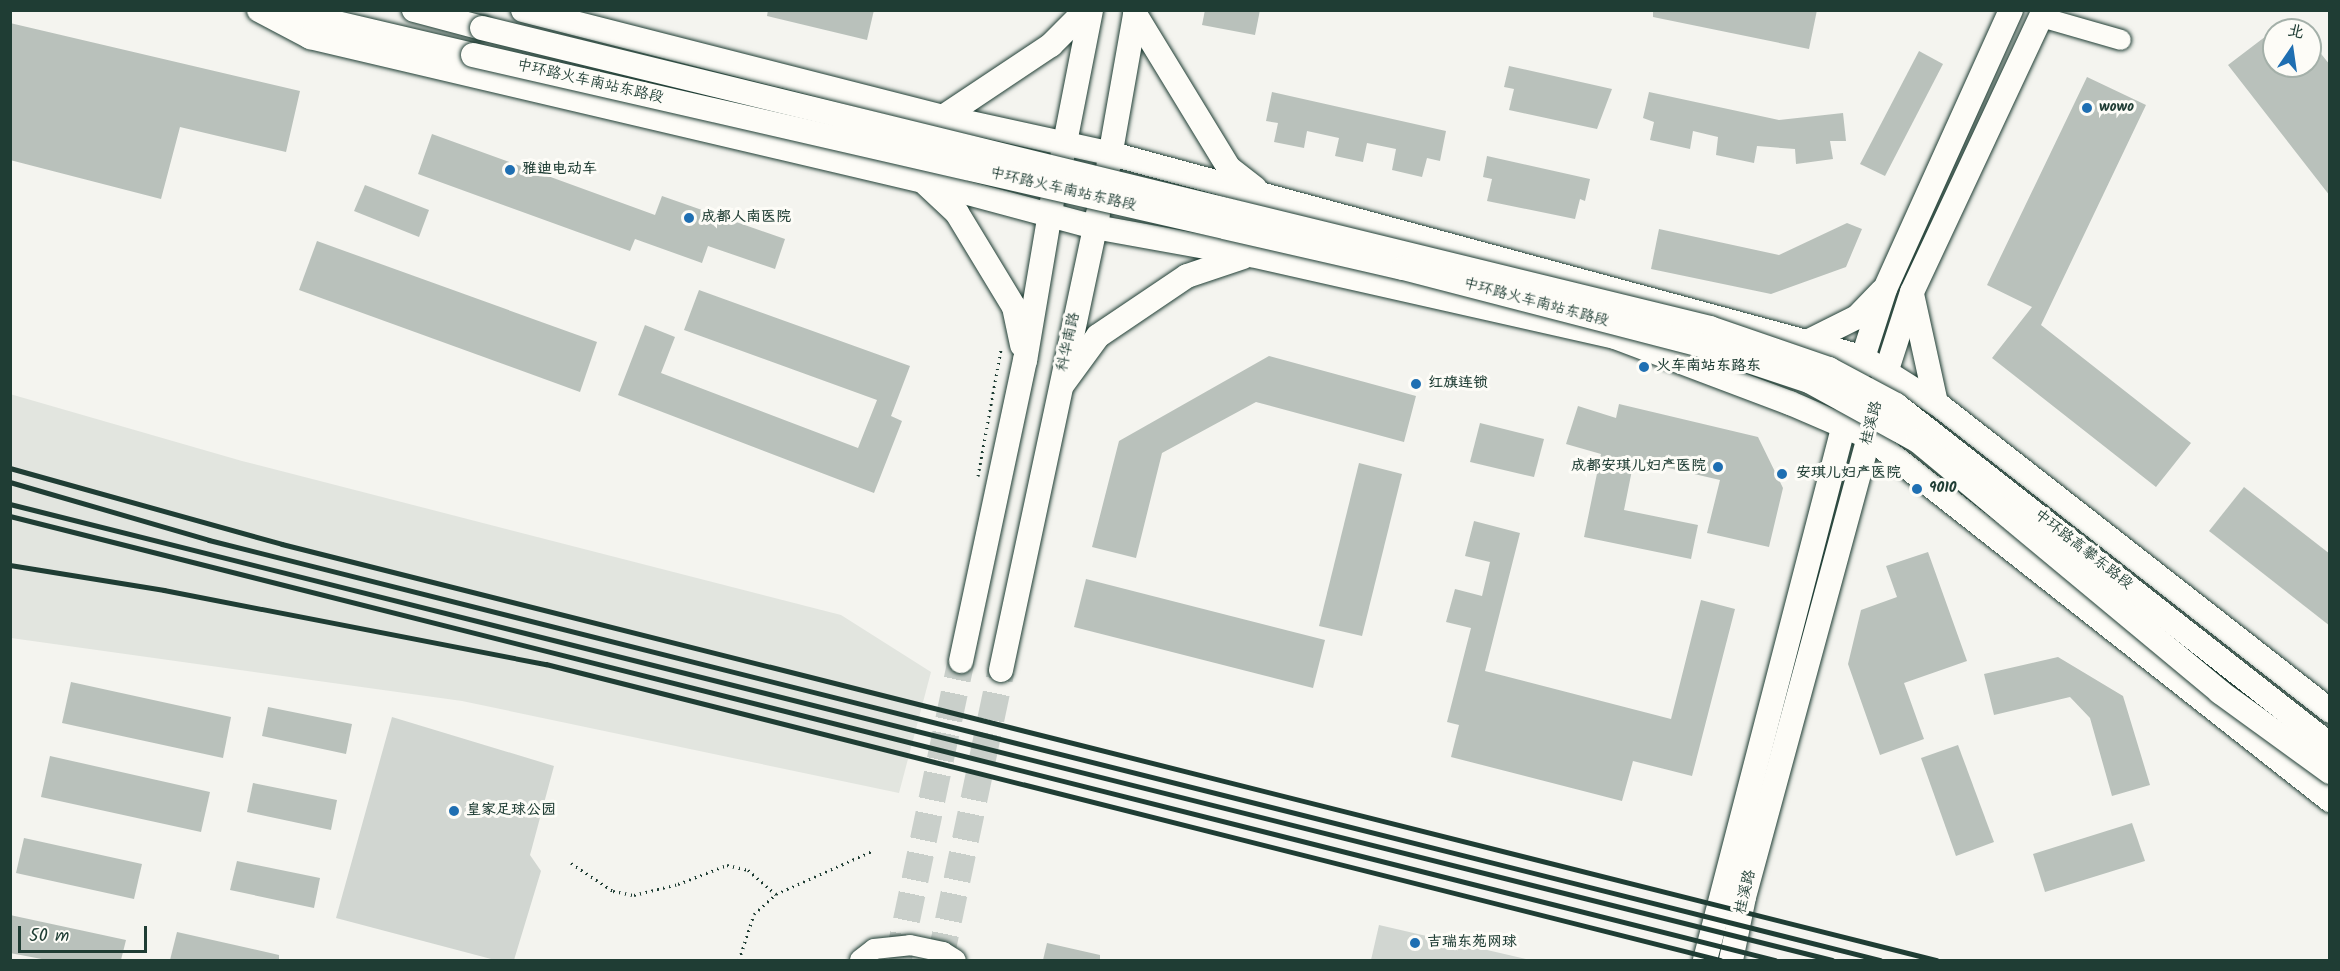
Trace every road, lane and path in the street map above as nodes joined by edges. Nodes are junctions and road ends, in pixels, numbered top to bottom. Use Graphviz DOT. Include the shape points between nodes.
graph roads {
  1 [pos="259,10"];
  2 [pos="281,10"];
  3 [pos="414,10"];
  4 [pos="523,10"];
  5 [pos="1086,10"];
  6 [pos="1091,10"];
  7 [pos="2010,10"];
  8 [pos="1136,12"];
  9 [pos="2042,14"];
  10 [pos="2121,40"];
  11 [pos="944,117"];
  12 [pos="1065,144"];
  13 [pos="1112,154"];
  14 [pos="923,181"];
  15 [pos="1264,195"];
  16 [pos="1049,215"];
  17 [pos="1095,227"];
  18 [pos="1251,255"];
  19 [pos="1885,289"];
  20 [pos="1912,292"];
  21 [pos="1807,342"];
  22 [pos="1862,357"];
  23 [pos="1025,361"];
  24 [pos="1829,369"];
  25 [pos="1886,372"];
  26 [pos="1058,391"];
  27 [pos="1838,395"];
  28 [pos="1936,403"];
  29 [pos="1844,424"];
  30 [pos="1869,438"];
  31 [pos="961,661"];
  32 [pos="1001,670"];
  33 [pos="2330,711"];
  34 [pos="2330,745"];
  35 [pos="2330,772"];
  36 [pos="2330,800"];
  37 [pos="872,851"];
  38 [pos="571,863"];
  39 [pos="776,894"];
  40 [pos="739,960"];
  41 [pos="860,960"];
  42 [pos="956,960"];
  43 [pos="1705,960"];
  44 [pos="1731,960"];
  1 -- 14 [label="main road" via="310,37"];
  2 -- 27 [label="main road, 中环路火车南站东路段, bridge" via="1403,268 1704,346"];
  3 -- 24 [label="main road, 中环路火车南站东路段, bridge" via="1710,328"];
  4 -- 11 [label="main road"];
  5 -- 11 [label="main road" via="1051,45"];
  6 -- 12 [label="main road"];
  7 -- 19 [label="main road, 桂溪路"];
  8 -- 13 [label="main road, 科华南路"];
  8 -- 15 [label="main road" via="1229,168"];
  9 -- 10 [label="street"];
  9 -- 20 [label="main road, 桂溪路"];
  11 -- 12 [label="main road"];
  12 -- 13 [label="main road"];
  12 -- 16 [label="main road"];
  13 -- 15 [label="main road"];
  13 -- 17 [label="main road, 科华南路"];
  14 -- 16 [label="main road"];
  14 -- 23 [label="main road" via="957,213 1014,307"];
  15 -- 21 [label="main road"];
  16 -- 17 [label="main road"];
  16 -- 23 [label="main road"];
  17 -- 18 [label="main road"];
  17 -- 26 [label="main road, 科华南路"];
  18 -- 26 [label="main road" via="1187,276 1098,336"];
  18 -- 29 [label="main road" via="1616,337"];
  19 -- 21 [label="main road" via="1857,317"];
  19 -- 22 [label="main road, 桂溪路"];
  20 -- 25 [label="main road, 桂溪路"];
  20 -- 28 [label="main road"];
  21 -- 22 [label="main road"];
  22 -- 25 [label="main road"];
  22 -- 29 [label="main road, 桂溪路"];
  23 -- 31 [label="main road"];
  24 -- 34 [label="main road, 中环路高攀东路段, bridge" via="1896,405"];
  25 -- 28 [label="main road"];
  25 -- 30 [label="main road, 桂溪路"];
  26 -- 32 [label="main road, 科华南路"];
  27 -- 35 [label="main road, 中环路高攀东路段, bridge" via="1918,441 2220,692"];
  28 -- 33 [label="main road"];
  29 -- 30 [label="main road"];
  29 -- 43 [label="main road, 桂溪路"];
  30 -- 36 [label="main road"];
  30 -- 44 [label="main road, 桂溪路" via="1744,897"];
  37 -- 39 [label="path"];
  38 -- 39 [label="path" via="613,891 634,894 678,884 727,865 748,870"];
  39 -- 40 [label="path" via="754,914"];
  41 -- 42 [label="street" via="874,950 910,945 943,952"];
}
